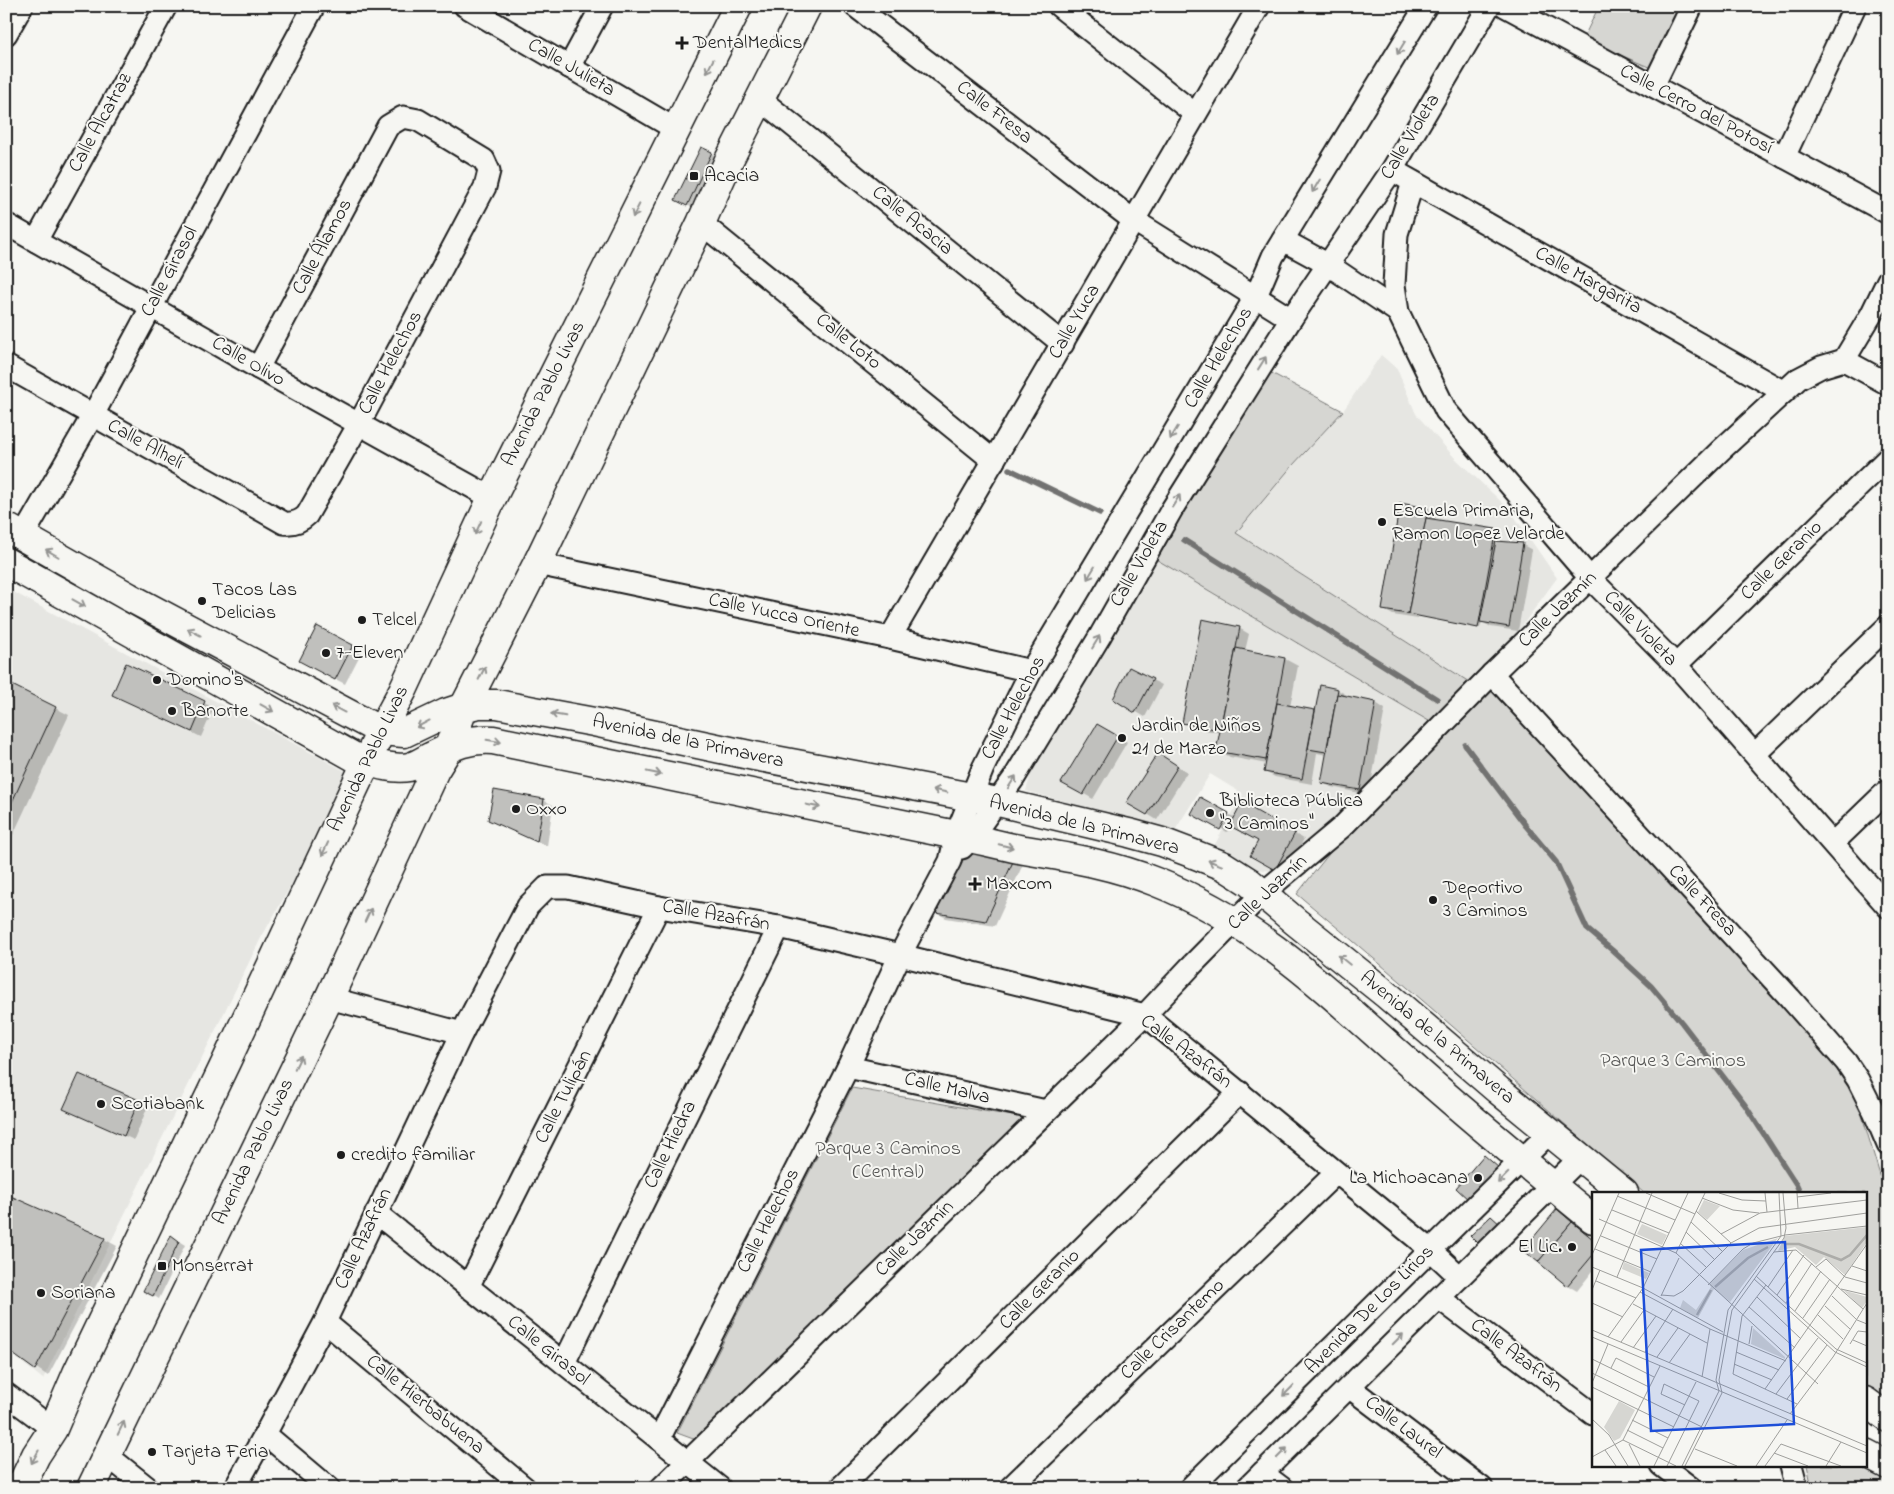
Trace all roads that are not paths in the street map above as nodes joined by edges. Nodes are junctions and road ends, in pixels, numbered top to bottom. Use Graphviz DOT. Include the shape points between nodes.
graph roads {
  1 [pos="22,6"];
  2 [pos="166,6"];
  3 [pos="314,6"];
  4 [pos="466,6"];
  5 [pos="602,6"];
  6 [pos="738,6"];
  7 [pos="807,6"];
  8 [pos="855,6"];
  9 [pos="1059,6"];
  10 [pos="1259,6"];
  11 [pos="1426,6"];
  12 [pos="1488,6"];
  13 [pos="1505,6"];
  14 [pos="1692,6"];
  15 [pos="1855,6"];
  16 [pos="6,34"];
  17 [pos="569,67"];
  18 [pos="1653,86"];
  19 [pos="760,99"];
  20 [pos="1195,114"];
  21 [pos="388,126"];
  22 [pos="677,130"];
  23 [pos="1784,157"];
  24 [pos="1392,170"];
  25 [pos="1413,182"];
  26 [pos="1888,213"];
  27 [pos="1133,220"];
  28 [pos="701,223"];
  29 [pos="6,224"];
  30 [pos="1283,240"];
  31 [pos="36,241"];
  32 [pos="1327,264"];
  33 [pos="1888,280"];
  34 [pos="1256,296"];
  35 [pos="151,307"];
  36 [pos="1398,312"];
  37 [pos="1291,319"];
  38 [pos="1063,344"];
  39 [pos="1844,360"];
  40 [pos="6,366"];
  41 [pos="258,368"];
  42 [pos="1888,384"];
  43 [pos="1784,392"];
  44 [pos="93,415"];
  45 [pos="359,424"];
  46 [pos="1888,458"];
  47 [pos="994,460"];
  48 [pos="492,498"];
  49 [pos="284,523"];
  50 [pos="14,532"];
  51 [pos="6,562"];
  52 [pos="536,564"];
  53 [pos="1590,578"];
  54 [pos="1888,626"];
  55 [pos="890,638"];
  56 [pos="1676,665"];
  57 [pos="1031,672"];
  58 [pos="1492,674"];
  59 [pos="464,707"];
  60 [pos="381,730"];
  61 [pos="448,749"];
  62 [pos="1755,754"];
  63 [pos="367,761"];
  64 [pos="1888,790"];
  65 [pos="971,798"];
  66 [pos="998,802"];
  67 [pos="964,836"];
  68 [pos="1833,843"];
  69 [pos="1263,893"];
  70 [pos="659,907"];
  71 [pos="1888,907"];
  72 [pos="1237,921"];
  73 [pos="779,927"];
  74 [pos="900,955"];
  75 [pos="329,998"];
  76 [pos="1145,1016"];
  77 [pos="462,1033"];
  78 [pos="848,1067"];
  79 [pos="1240,1092"];
  80 [pos="1046,1111"];
  81 [pos="1550,1132"];
  82 [pos="1888,1145"];
  83 [pos="1581,1157"];
  84 [pos="1521,1160"];
  85 [pos="1336,1173"];
  86 [pos="1552,1186"];
  87 [pos="1623,1192"];
  88 [pos="376,1213"];
  89 [pos="1592,1218"];
  90 [pos="1431,1250"];
  91 [pos="1460,1277"];
  92 [pos="468,1287"];
  93 [pos="1439,1298"];
  94 [pos="325,1322"];
  95 [pos="564,1363"];
  96 [pos="1349,1387"];
  97 [pos="6,1394"];
  98 [pos="1866,1402"];
  99 [pos="1592,1413"];
  100 [pos="1888,1418"];
  101 [pos="53,1428"];
  102 [pos="265,1434"];
  103 [pos="659,1439"];
  104 [pos="1866,1454"];
  105 [pos="108,1456"];
  106 [pos="687,1461"];
  107 [pos="1888,1465"];
  108 [pos="1662,1466"];
  109 [pos="1791,1466"];
  110 [pos="1255,1480"];
  111 [pos="20,1488"];
  112 [pos="91,1488"];
  113 [pos="148,1488"];
  114 [pos="235,1488"];
  115 [pos="329,1488"];
  116 [pos="525,1488"];
  117 [pos="661,1488"];
  118 [pos="720,1488"];
  119 [pos="840,1488"];
  120 [pos="1010,1488"];
  121 [pos="1190,1488"];
  122 [pos="1282,1488"];
  123 [pos="1482,1488"];
  124 [pos="1691,1488"];
  125 [pos="1797,1488"];
  1 -- 16 [label="street"];
  2 -- 31 [label="street, Calle Alcatraz"];
  3 -- 35 [label="street, Calle Girasol"];
  4 -- 17 [label="street, Calle Julieta"];
  5 -- 17 [label="street"];
  6 -- 22 [label="street, Avenida Pablo Livas, one-way"];
  7 -- 19 [label="street, Avenida Pablo Livas"];
  8 -- 27 [label="street, Calle Fresa"];
  9 -- 20 [label="street"];
  10 -- 20 [label="street, Calle Yuca"];
  11 -- 30 [label="street, Calle Helechos, one-way"];
  12 -- 24 [label="street, Calle Violeta"];
  13 -- 18 [label="street, Calle Cerro del Potosí"];
  14 -- 18 [label="street"];
  15 -- 23 [label="street"];
  17 -- 22 [label="street, Calle Julieta"];
  18 -- 23 [label="street, Calle Cerro del Potosí"];
  19 -- 28 [label="street, Avenida Pablo Livas"];
  19 -- 38 [label="street, Calle Acacia"];
  20 -- 27 [label="street, Calle Yuca"];
  21 -- 41 [label="street, Calle Álamos"];
  21 -- 45 [label="street, Calle Helechos" via="403,116 418,120 484,160 489,171 485,187"];
  22 -- 48 [label="street, Avenida Pablo Livas, one-way"];
  23 -- 26 [label="street, Calle Cerro del Potosí"];
  24 -- 25 [label="street, Calle Margarita"];
  24 -- 32 [label="street, Calle Violeta"];
  25 -- 36 [label="street, Calle Violeta" via="1396,234 1394,286"];
  25 -- 43 [label="street, Calle Margarita"];
  27 -- 34 [label="street, Calle Fresa"];
  27 -- 38 [label="street, Calle Yuca"];
  28 -- 47 [label="street, Calle Loto"];
  28 -- 52 [label="street, Avenida Pablo Livas"];
  29 -- 31 [label="street, Calle Olivo"];
  30 -- 32 [label="street"];
  30 -- 34 [label="street, Calle Helechos"];
  31 -- 35 [label="street, Calle Olivo"];
  32 -- 36 [label="street"];
  32 -- 37 [label="street, Calle Violeta"];
  33 -- 39 [label="street" via="1872,315"];
  34 -- 37 [label="street, Calle Fresa"];
  34 -- 57 [label="street, Calle Helechos, one-way"];
  35 -- 41 [label="street, Calle Olivo"];
  35 -- 44 [label="street, Calle Girasol"];
  36 -- 53 [label="street, Calle Violeta" via="1446,411"];
  66 -- 37 [label="street, Calle Violeta, one-way" via="1100,636 1150,544"];
  38 -- 47 [label="street, Calle Yuca"];
  39 -- 42 [label="street"];
  39 -- 43 [label="street, Calle Jazmín" via="1798,378"];
  40 -- 44 [label="street, Calle Alhelí"];
  41 -- 45 [label="street, Calle Olivo"];
  43 -- 53 [label="street, Calle Jazmín"];
  44 -- 49 [label="street, Calle Alhelí"];
  44 -- 50 [label="street, Calle Girasol"];
  45 -- 48 [label="street, Calle Olivo"];
  45 -- 49 [label="street, Calle Helechos" via="307,515 302,520"];
  46 -- 56 [label="street, Calle Geranio"];
  47 -- 55 [label="street, Calle Yuca"];
  48 -- 60 [label="street, Avenida Pablo Livas, one-way" via="403,690"];
  60 -- 50 [label="street, one-way"];
  51 -- 63 [label="street, Avenida de la Primavera, one-way" via="356,758"];
  52 -- 55 [label="street, Calle Yucca Oriente"];
  59 -- 52 [label="street, Avenida Pablo Livas, one-way"];
  53 -- 56 [label="street, Calle Violeta"];
  53 -- 58 [label="street, Calle Jazmín"];
  54 -- 62 [label="street"];
  55 -- 57 [label="street, Calle Yucca Oriente"];
  56 -- 62 [label="street, Calle Violeta"];
  57 -- 65 [label="street, Calle Helechos" via="982,768"];
  58 -- 69 [label="street, Calle Jazmín" via="1342,828"];
  58 -- 82 [label="street, Calle Fresa" via="1846,1062 1858,1080"];
  59 -- 60 [label="street, Avenida de la Primavera, one-way" via="410,732 397,734"];
  59 -- 61 [label="street, Avenida Pablo Livas"];
  65 -- 59 [label="street, Avenida de la Primavera, one-way" via="498,704"];
  60 -- 63 [label="street, Avenida Pablo Livas"];
  61 -- 63 [label="street, Avenida de la Primavera" via="408,767"];
  61 -- 67 [label="street, Avenida de la Primavera, one-way" via="478,739 493,740"];
  75 -- 61 [label="street, Avenida Pablo Livas, one-way" via="435,770"];
  62 -- 68 [label="street, Calle Violeta"];
  63 -- 101 [label="street, Avenida Pablo Livas, one-way"];
  64 -- 68 [label="street"];
  65 -- 66 [label="street, Avenida de la Primavera"];
  65 -- 67 [label="street, Calle Helechos"];
  66 -- 67 [label="street, Calle Violeta"];
  69 -- 66 [label="street, Avenida de la Primavera, one-way" via="1224,866 1162,842"];
  67 -- 72 [label="street, Avenida de la Primavera, one-way" via="1116,868 1172,889"];
  67 -- 74 [label="street, Calle Helechos"];
  68 -- 71 [label="street, Calle Violeta"];
  69 -- 72 [label="street, Calle Jazmín"];
  81 -- 69 [label="street, Avenida de la Primavera, one-way"];
  70 -- 73 [label="street, Calle Azafrán"];
  70 -- 77 [label="street, Calle Azafrán" via="568,887 547,887 528,906"];
  70 -- 92 [label="street, Calle Tulipán"];
  72 -- 76 [label="street, Calle Jazmín"];
  72 -- 84 [label="street, Avenida de la Primavera" via="1322,985"];
  73 -- 74 [label="street, Calle Azafrán"];
  73 -- 95 [label="street, Calle Hiedra"];
  74 -- 76 [label="street, Calle Azafrán"];
  74 -- 78 [label="street, Calle Helechos"];
  75 -- 77 [label="street"];
  105 -- 75 [label="street, Avenida Pablo Livas, one-way"];
  76 -- 79 [label="street, Calle Azafrán"];
  76 -- 80 [label="street, Calle Jazmín"];
  77 -- 88 [label="street, Calle Azafrán"];
  78 -- 80 [label="street, Calle Malva"];
  78 -- 103 [label="street, Calle Helechos"];
  79 -- 85 [label="street, Calle Azafrán"];
  79 -- 119 [label="street, Calle Geranio"];
  80 -- 106 [label="street, Calle Jazmín"];
  81 -- 83 [label="street, Avenida de la Primavera"];
  81 -- 84 [label="street, Avenida De Los Lirios"];
  83 -- 86 [label="street, Avenida De Los Lirios"];
  83 -- 87 [label="street, Avenida de la Primavera"];
  84 -- 86 [label="street, Avenida de la Primavera"];
  84 -- 90 [label="street, Avenida De Los Lirios, one-way"];
  85 -- 90 [label="street, Calle Azafrán"];
  85 -- 120 [label="street, Calle Crisantemo"];
  86 -- 89 [label="street, Avenida de la Primavera"];
  86 -- 91 [label="street, Avenida De Los Lirios"];
  88 -- 92 [label="street, Calle Girasol"];
  88 -- 94 [label="street, Calle Azafrán"];
  90 -- 91 [label="street, Calle Azafrán"];
  90 -- 121 [label="street, Avenida De Los Lirios, one-way"];
  91 -- 93 [label="street, Avenida De Los Lirios"];
  92 -- 95 [label="street, Calle Girasol"];
  96 -- 93 [label="street, Avenida De Los Lirios, one-way"];
  93 -- 99 [label="street, Calle Azafrán"];
  94 -- 102 [label="street, Calle Azafrán"];
  94 -- 116 [label="street, Calle Hierbabuena"];
  95 -- 103 [label="street, Calle Girasol"];
  110 -- 96 [label="street, Avenida De Los Lirios, one-way"];
  96 -- 123 [label="street, Calle Laurel"];
  97 -- 101 [label="street"];
  98 -- 100 [label="street"];
  101 -- 111 [label="street, Avenida Pablo Livas, one-way"];
  102 -- 114 [label="street, Calle Azafrán"];
  102 -- 115 [label="street"];
  103 -- 106 [label="street, Calle Girasol"];
  104 -- 107 [label="street"];
  105 -- 112 [label="street, Avenida Pablo Livas"];
  105 -- 113 [label="street"];
  106 -- 117 [label="street, Calle Jazmín"];
  106 -- 118 [label="street, Calle Girasol"];
  108 -- 124 [label="street"];
  109 -- 125 [label="street"];
  110 -- 122 [label="street"];
}
